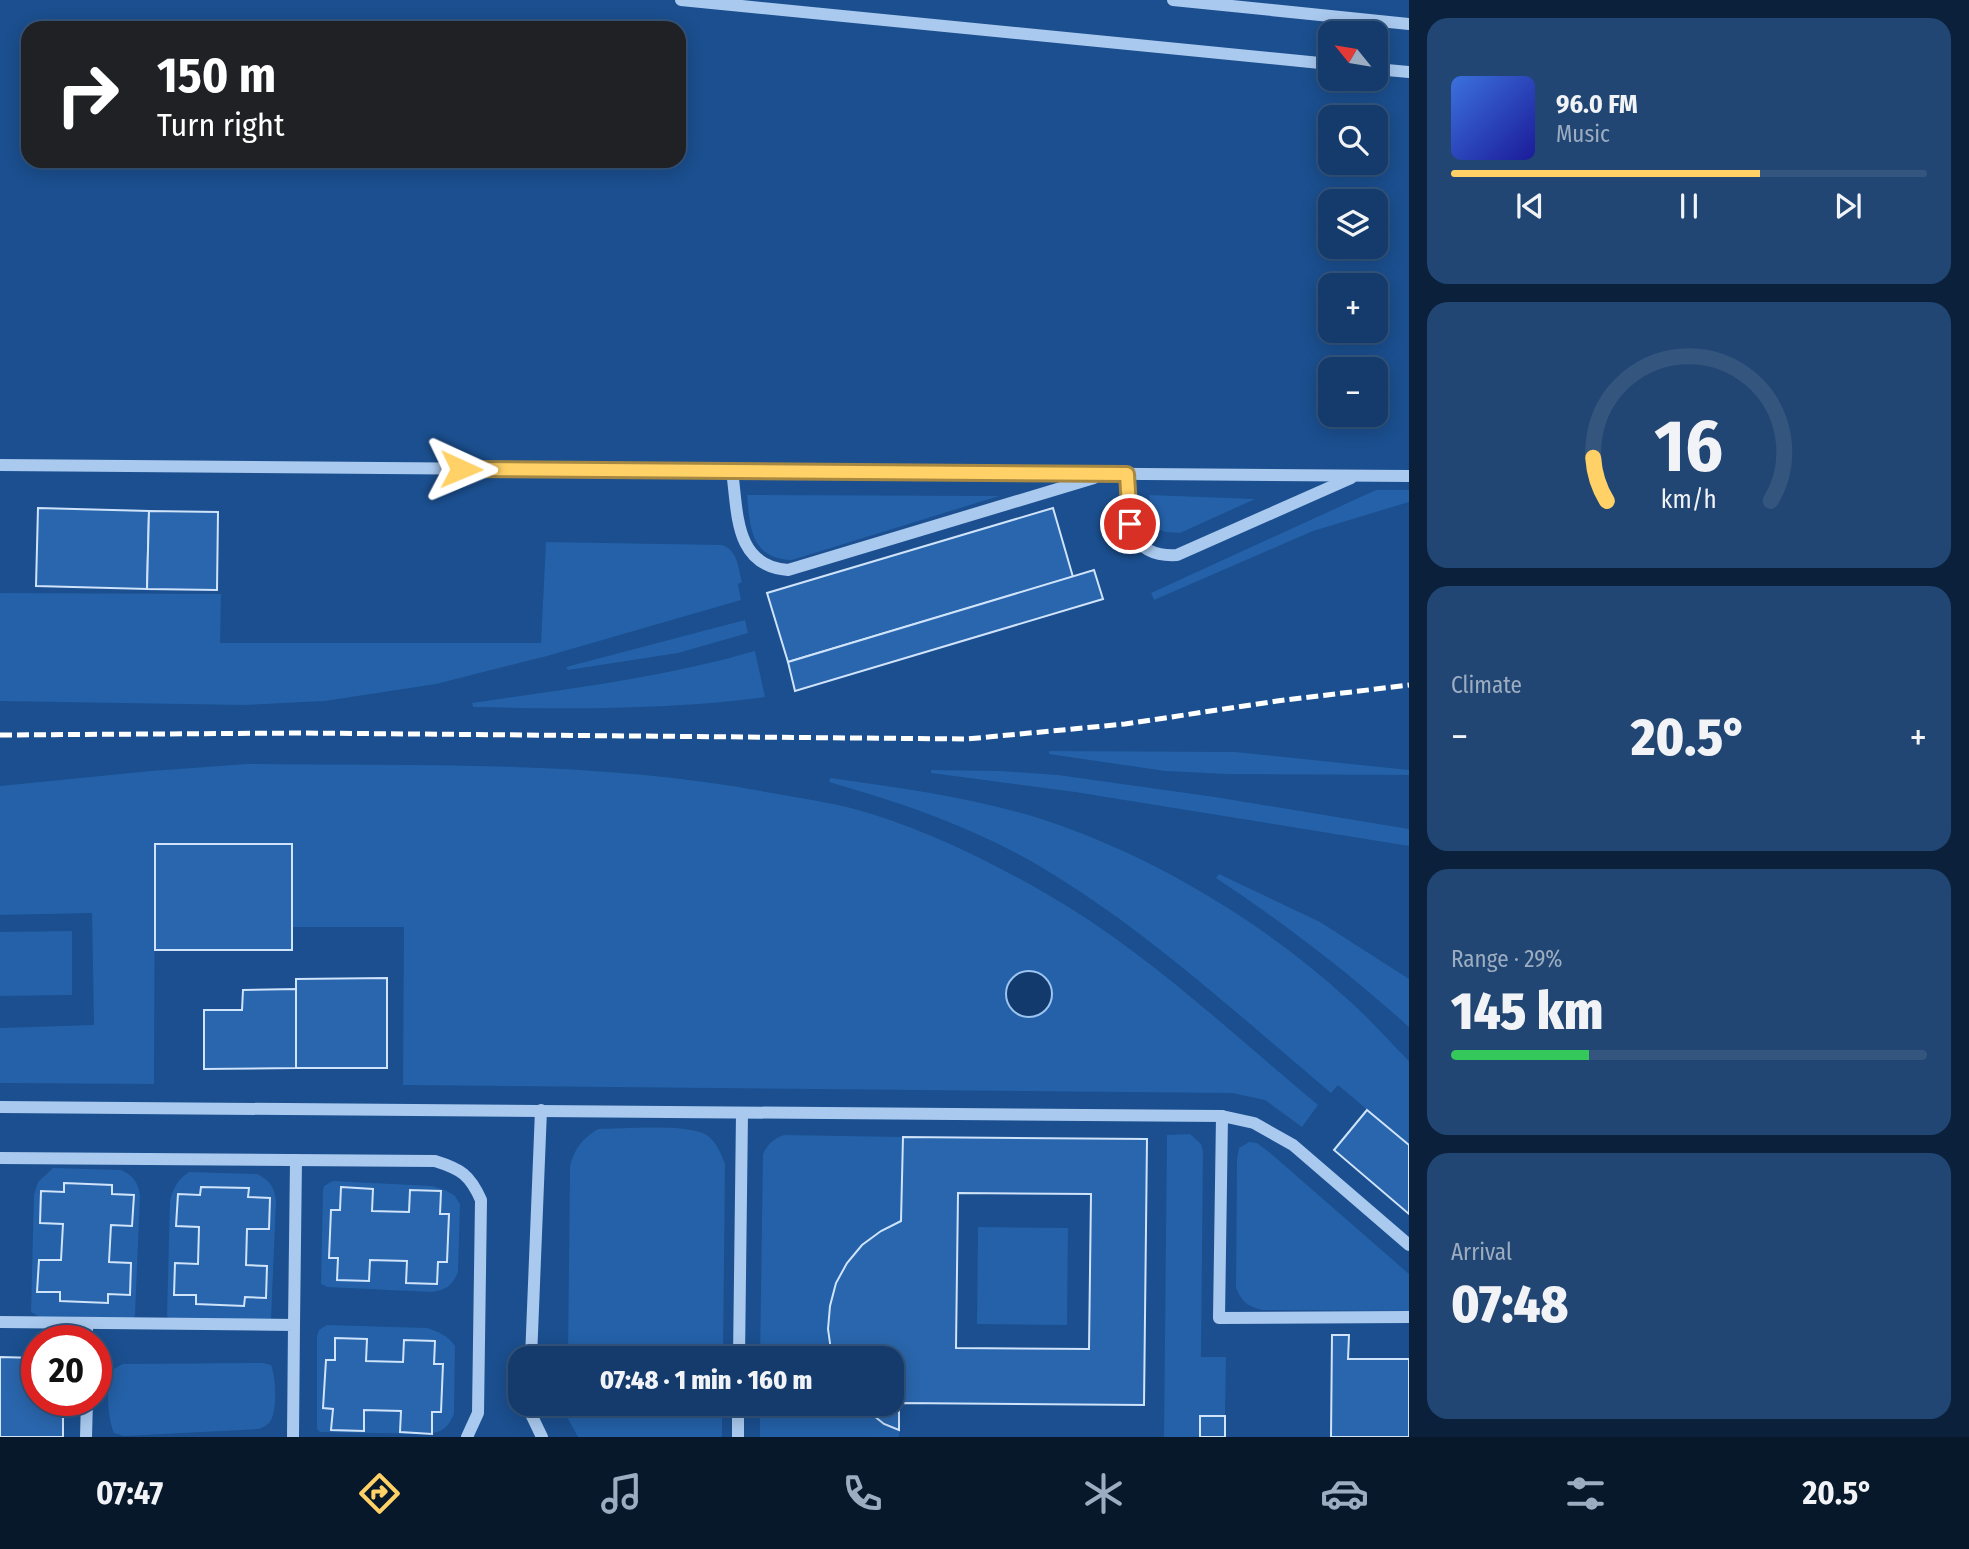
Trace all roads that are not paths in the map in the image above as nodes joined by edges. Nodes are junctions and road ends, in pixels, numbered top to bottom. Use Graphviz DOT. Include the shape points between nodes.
graph roads {
  1 [pos="681,0"];
  2 [pos="1172,0"];
  3 [pos="1409,24"];
  4 [pos="1318,63"];
  5 [pos="1388,70"];
  6 [pos="1409,72"];
  7 [pos="0,465"];
  8 [pos="732,471"];
  9 [pos="1106,474"];
  10 [pos="1127,474"];
  11 [pos="1358,475"];
  12 [pos="1409,476"];
  13 [pos="0,1107"];
  14 [pos="541,1110"];
  15 [pos="742,1113"];
  16 [pos="1222,1116"];
  17 [pos="0,1158"];
  18 [pos="296,1160"];
  19 [pos="1409,1245"];
  20 [pos="1409,1318"];
  21 [pos="0,1322"];
  22 [pos="88,1323"];
  23 [pos="294,1325"];
  24 [pos="531,1346"];
  25 [pos="739,1346"];
  26 [pos="87,1416"];
  27 [pos="532,1416"];
  28 [pos="738,1416"];
  29 [pos="86,1437"];
  30 [pos="293,1437"];
  31 [pos="467,1437"];
  32 [pos="542,1437"];
  33 [pos="738,1437"];
  1 -- 4 [label="street"];
  2 -- 3 [label="street"];
  5 -- 6 [label="street"];
  7 -- 8 [label="street"];
  8 -- 9 [label="street"];
  8 -- 9 [label="street" via="745,545 761,562 788,570"];
  9 -- 10 [label="street"];
  10 -- 11 [label="street"];
  10 -- 11 [label="street" via="1133,536 1163,556 1177,555"];
  11 -- 12 [label="street"];
  13 -- 14 [label="street"];
  14 -- 15 [label="street"];
  14 -- 24 [label="street"];
  15 -- 16 [label="street"];
  15 -- 25 [label="street"];
  16 -- 19 [label="street" via="1254,1124 1293,1145"];
  16 -- 20 [label="street" via="1219,1318"];
  17 -- 18 [label="street"];
  18 -- 23 [label="street"];
  18 -- 31 [label="street" via="435,1161 455,1167 472,1180 481,1200 478,1413"];
  21 -- 22 [label="street"];
  22 -- 23 [label="street"];
  23 -- 30 [label="street"];
  26 -- 29 [label="street"];
  27 -- 32 [label="street"];
  28 -- 33 [label="street"];
}
